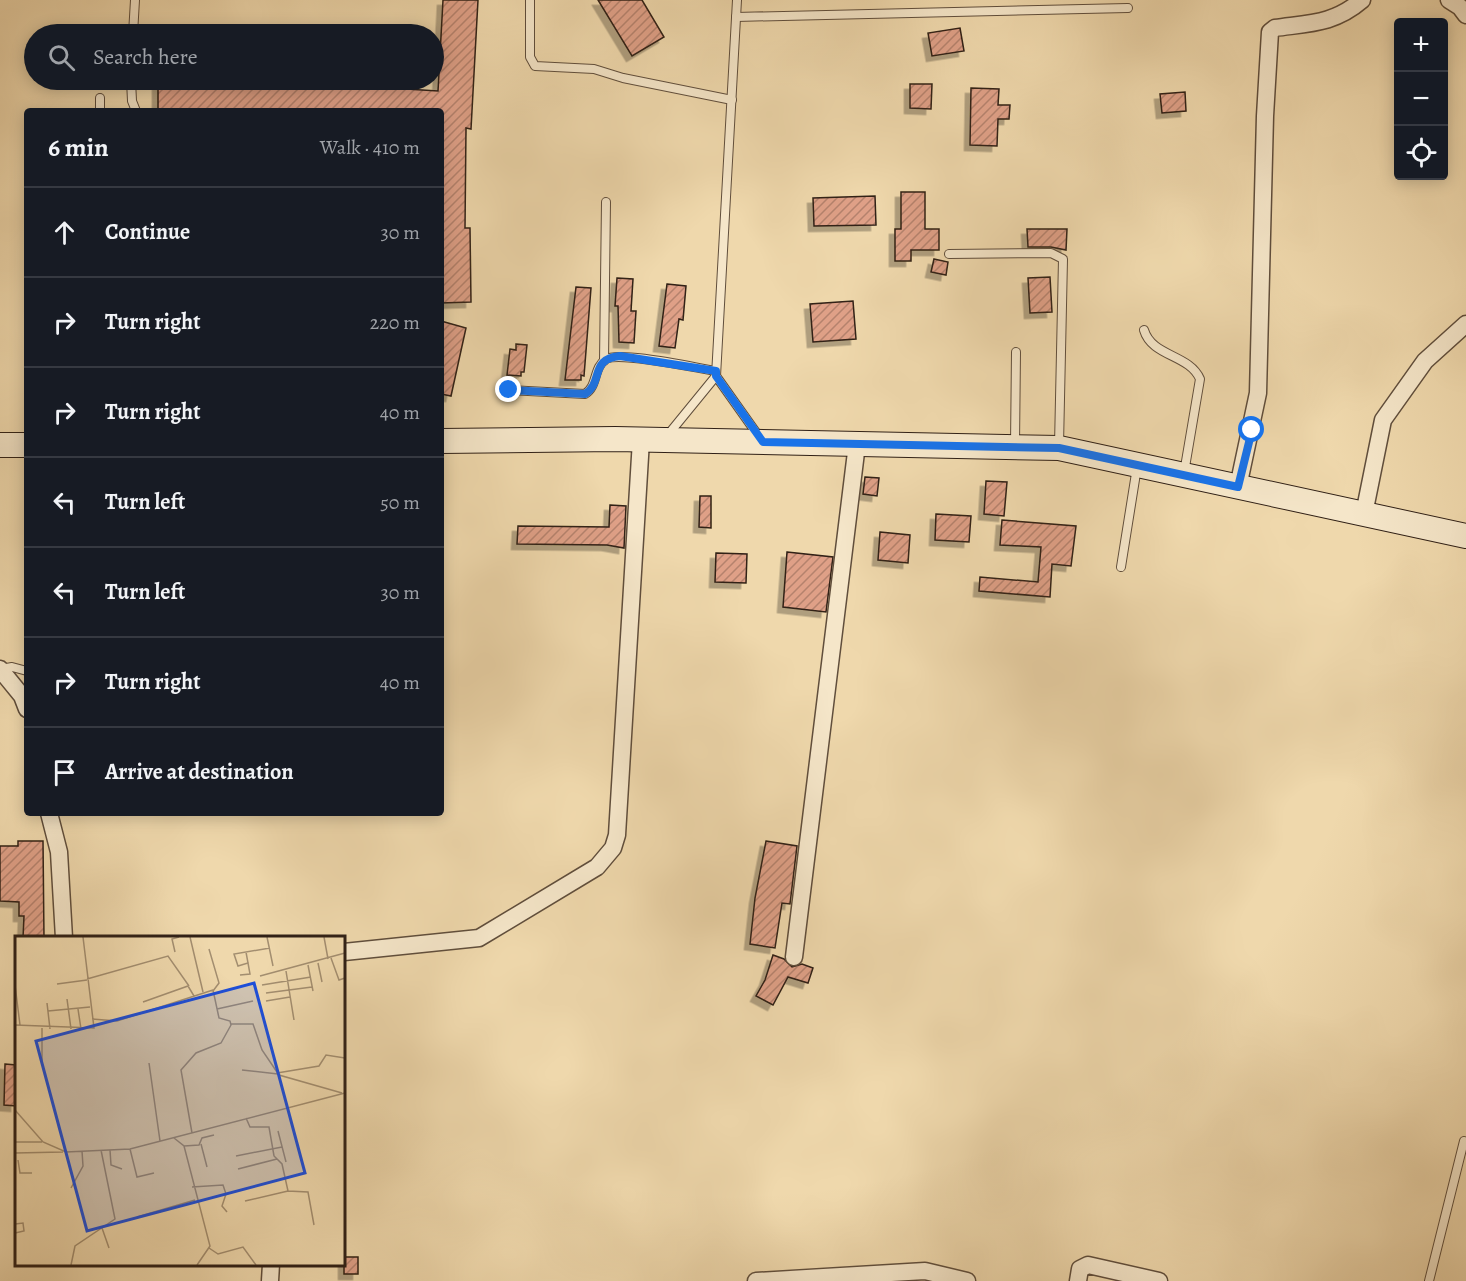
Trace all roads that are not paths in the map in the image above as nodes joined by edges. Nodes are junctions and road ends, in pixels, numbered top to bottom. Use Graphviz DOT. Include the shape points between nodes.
graph roads {
  1 [pos="135,0"];
  2 [pos="530,0"];
  3 [pos="736,0"];
  4 [pos="1362,0"];
  5 [pos="1449,0"];
  6 [pos="1128,8"];
  7 [pos="1466,15"];
  8 [pos="736,17"];
  9 [pos="134,24"];
  10 [pos="131,90"];
  11 [pos="100,98"];
  12 [pos="732,100"];
  13 [pos="100,108"];
  14 [pos="135,108"];
  15 [pos="606,202"];
  16 [pos="949,254"];
  17 [pos="1466,324"];
  18 [pos="1144,330"];
  19 [pos="1016,352"];
  20 [pos="604,361"];
  21 [pos="716,373"];
  22 [pos="509,390"];
  23 [pos="652,440"];
  24 [pos="444,441"];
  25 [pos="763,442"];
  26 [pos="858,444"];
  27 [pos="0,445"];
  28 [pos="24,445"];
  29 [pos="1015,447"];
  30 [pos="1059,448"];
  31 [pos="1138,465"];
  32 [pos="1184,475"];
  33 [pos="1238,487"];
  34 [pos="1364,514"];
  35 [pos="1466,536"];
  36 [pos="1121,567"];
  37 [pos="24,670"];
  38 [pos="2,673"];
  39 [pos="24,701"];
  40 [pos="51,816"];
  41 [pos="64,936"];
  42 [pos="345,952"];
  43 [pos="794,957"];
  44 [pos="1464,1141"];
  45 [pos="271,1266"];
  46 [pos="270,1281"];
  47 [pos="756,1281"];
  48 [pos="967,1281"];
  49 [pos="1078,1281"];
  50 [pos="1159,1281"];
  51 [pos="1429,1281"];
  1 -- 9 [label="lane"];
  2 -- 12 [label="lane" via="530,57 535,66 602,71"];
  3 -- 8 [label="lane"];
  4 -- 33 [label="street" via="1331,20 1275,28 1270,33 1264,116 1258,393"];
  5 -- 7 [label="street"];
  6 -- 8 [label="lane"];
  8 -- 12 [label="lane"];
  10 -- 14 [label="lane"];
  11 -- 13 [label="lane"];
  12 -- 21 [label="lane"];
  15 -- 20 [label="lane"];
  16 -- 30 [label="lane" via="1051,254 1063,259"];
  17 -- 34 [label="street" via="1425,361 1383,420"];
  18 -- 32 [label="lane" via="1150,344 1194,369 1200,379"];
  19 -- 29 [label="lane"];
  20 -- 21 [label="lane" via="620,356"];
  20 -- 22 [label="lane" via="594,385 585,394"];
  21 -- 23 [label="lane"];
  21 -- 25 [label="lane"];
  23 -- 24 [label="main road"];
  23 -- 25 [label="main road"];
  23 -- 42 [label="street" via="613,848 597,867 479,938"];
  25 -- 26 [label="main road"];
  26 -- 29 [label="main road"];
  26 -- 43 [label="street"];
  27 -- 28 [label="main road"];
  29 -- 30 [label="main road"];
  30 -- 31 [label="main road"];
  31 -- 32 [label="main road"];
  31 -- 36 [label="lane"];
  32 -- 33 [label="main road"];
  33 -- 34 [label="main road"];
  34 -- 35 [label="main road"];
  37 -- 38 [label="lane" via="12,667"];
  38 -- 39 [label="street"];
  40 -- 41 [label="street" via="59,852"];
  44 -- 51 [label="lane"];
  45 -- 46 [label="street"];
  47 -- 48 [label="street" via="925,1271"];
  49 -- 50 [label="street" via="1083,1265"];
}
